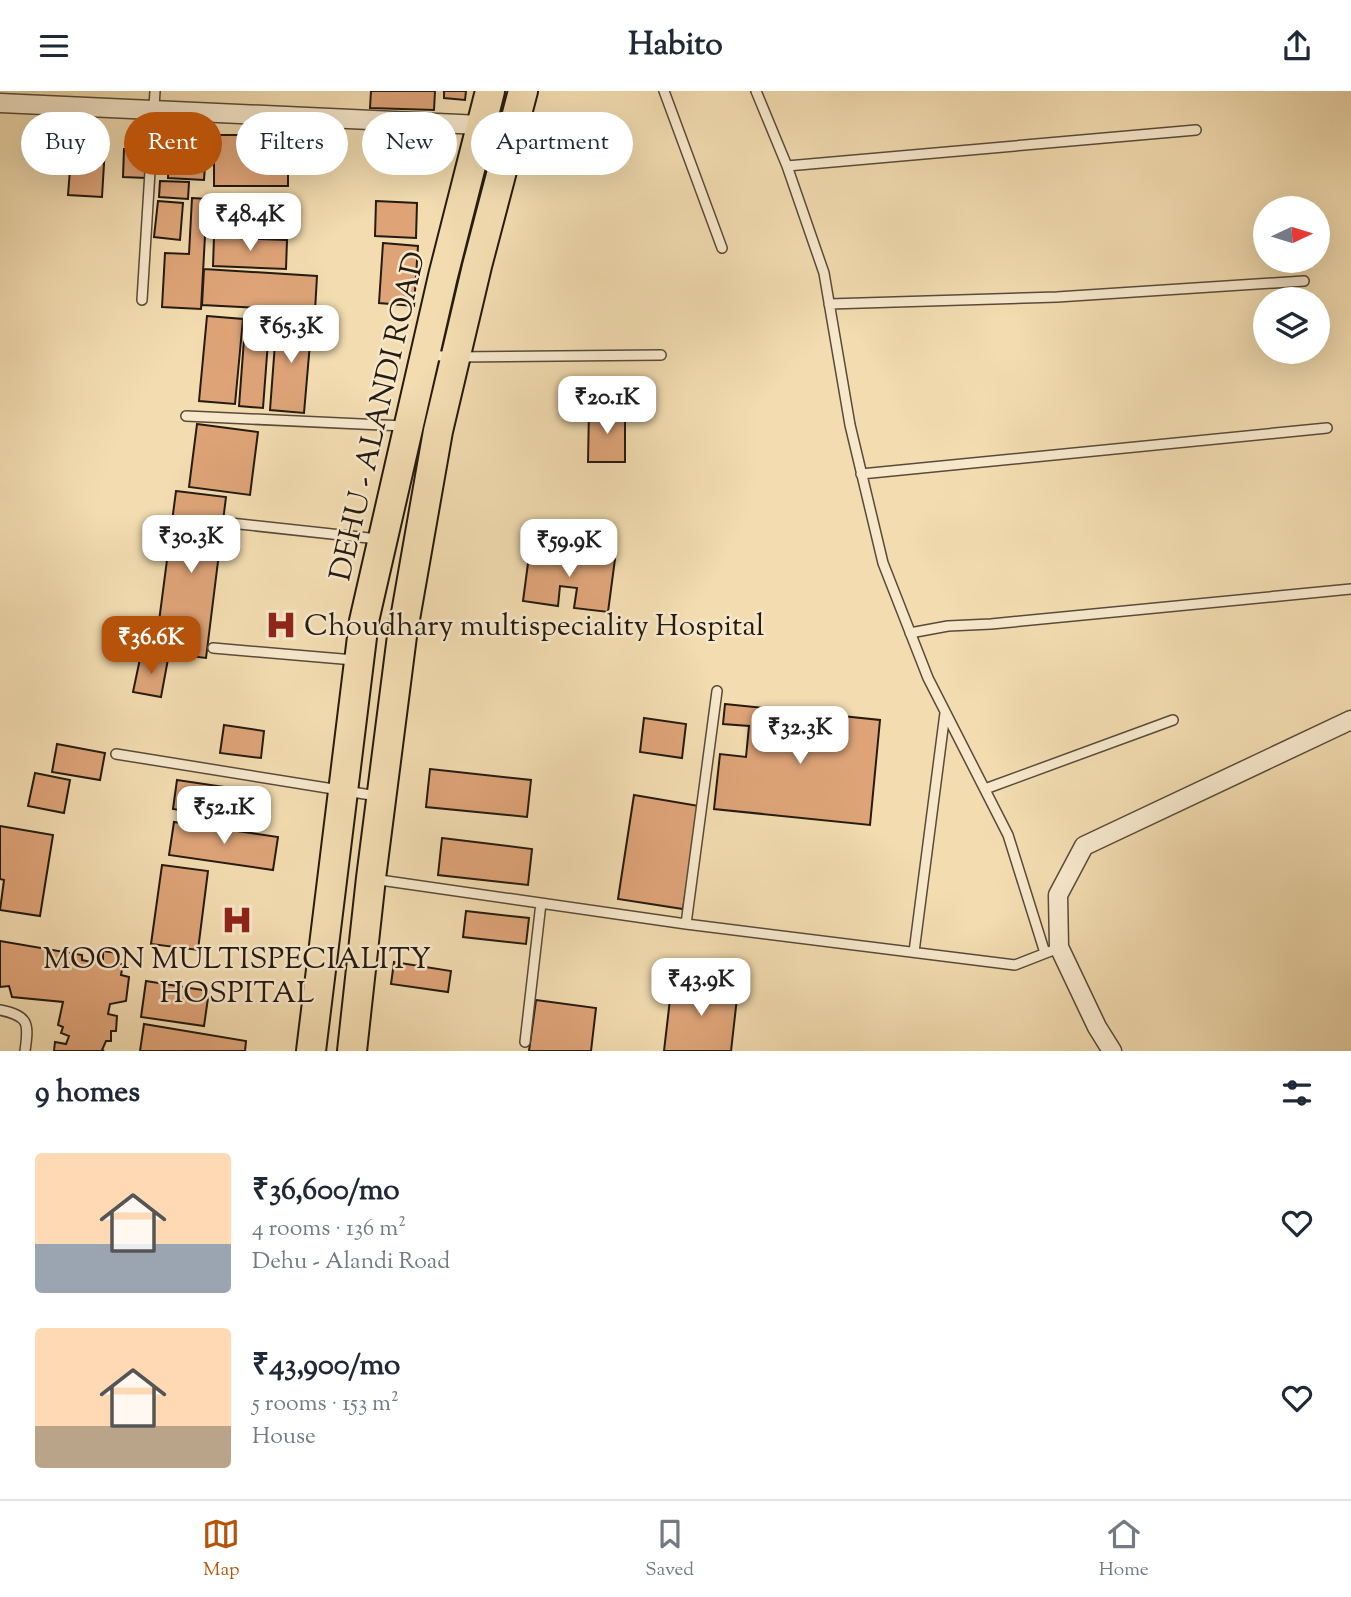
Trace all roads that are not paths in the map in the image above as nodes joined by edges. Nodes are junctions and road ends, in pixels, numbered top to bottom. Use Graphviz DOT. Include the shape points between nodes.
graph roads {
  1 [pos="155,91"];
  2 [pos="490,91"];
  3 [pos="523,91"];
  4 [pos="664,91"];
  5 [pos="756,91"];
  6 [pos="12,99"];
  7 [pos="152,110"];
  8 [pos="495,112"];
  9 [pos="508,112"];
  10 [pos="471,124"];
  11 [pos="1196,130"];
  12 [pos="787,166"];
  13 [pos="482,175"];
  14 [pos="489,175"];
  15 [pos="722,248"];
  16 [pos="1304,281"];
  17 [pos="142,300"];
  18 [pos="829,304"];
  19 [pos="425,354"];
  20 [pos="661,355"];
  21 [pos="456,357"];
  22 [pos="186,416"];
  23 [pos="408,426"];
  24 [pos="1327,428"];
  25 [pos="861,474"];
  26 [pos="230,523"];
  27 [pos="382,539"];
  28 [pos="1351,589"];
  29 [pos="910,633"];
  30 [pos="213,648"];
  31 [pos="359,660"];
  32 [pos="717,691"];
  33 [pos="945,711"];
  34 [pos="1172,720"];
  35 [pos="1351,720"];
  36 [pos="116,754"];
  37 [pos="985,789"];
  38 [pos="343,790"];
  39 [pos="382,797"];
  40 [pos="371,878"];
  41 [pos="541,903"];
  42 [pos="686,924"];
  43 [pos="1052,950"];
  44 [pos="914,953"];
  45 [pos="0,1010"];
  46 [pos="525,1042"];
  47 [pos="26,1051"];
  48 [pos="312,1051"];
  49 [pos="352,1051"];
  50 [pos="1112,1051"];
  1 -- 7 [label="lane"];
  2 -- 8 [label="main road, DEHU - ALANDI ROAD"];
  3 -- 9 [label="main road, DEHU - ALANDI ROAD"];
  4 -- 15 [label="lane"];
  5 -- 12 [label="lane"];
  6 -- 7 [label="street"];
  7 -- 10 [label="street"];
  7 -- 17 [label="lane"];
  11 -- 12 [label="lane"];
  12 -- 18 [label="lane" via="824,273"];
  13 -- 19 [label="main road, DEHU - ALANDI ROAD"];
  14 -- 21 [label="main road, DEHU - ALANDI ROAD"];
  16 -- 18 [label="lane" via="1057,297"];
  18 -- 25 [label="lane"];
  19 -- 21 [label="lane"];
  19 -- 23 [label="main road, DEHU - ALANDI ROAD"];
  20 -- 21 [label="lane"];
  21 -- 39 [label="main road, DEHU - ALANDI ROAD" via="438,431 402,636"];
  22 -- 23 [label="lane"];
  23 -- 27 [label="main road, DEHU - ALANDI ROAD"];
  24 -- 25 [label="lane"];
  25 -- 29 [label="lane" via="883,562"];
  26 -- 27 [label="lane"];
  27 -- 31 [label="main road, DEHU - ALANDI ROAD"];
  28 -- 29 [label="lane"];
  29 -- 33 [label="lane"];
  30 -- 31 [label="lane"];
  31 -- 38 [label="main road, DEHU - ALANDI ROAD"];
  32 -- 42 [label="lane"];
  33 -- 37 [label="lane"];
  33 -- 44 [label="lane"];
  34 -- 37 [label="lane"];
  35 -- 43 [label="street" via="1084,846 1058,895"];
  36 -- 38 [label="lane"];
  37 -- 43 [label="lane" via="1009,835"];
  38 -- 39 [label="lane"];
  38 -- 48 [label="main road, DEHU - ALANDI ROAD"];
  39 -- 40 [label="main road, DEHU - ALANDI ROAD"];
  40 -- 41 [label="lane"];
  40 -- 49 [label="main road, DEHU - ALANDI ROAD"];
  41 -- 42 [label="lane"];
  41 -- 46 [label="lane"];
  42 -- 44 [label="lane"];
  43 -- 44 [label="lane" via="1015,965"];
  43 -- 50 [label="street"];
  45 -- 47 [label="lane" via="15,1013 27,1024"];
}
